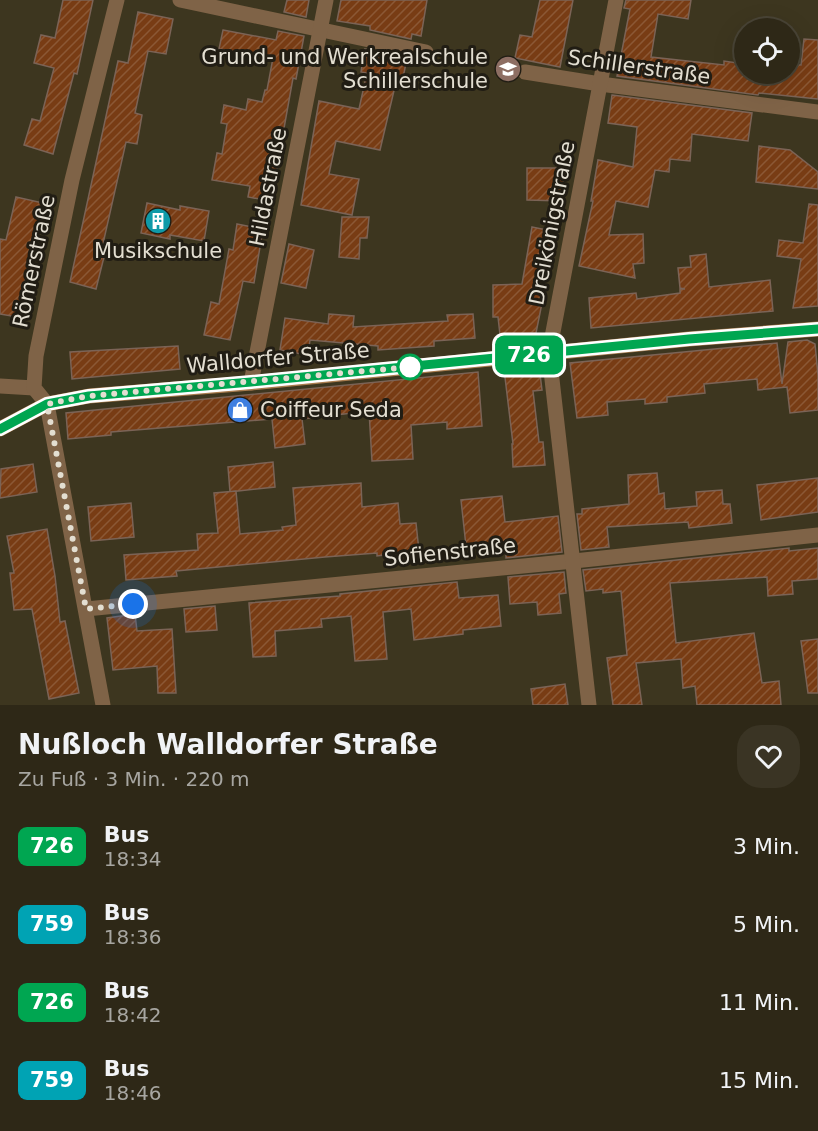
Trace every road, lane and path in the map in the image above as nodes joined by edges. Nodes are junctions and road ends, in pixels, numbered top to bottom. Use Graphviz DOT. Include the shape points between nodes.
graph roads {
  1 [pos="117,0"];
  2 [pos="180,0"];
  3 [pos="326,0"];
  4 [pos="616,0"];
  5 [pos="321,30"];
  6 [pos="426,52"];
  7 [pos="525,72"];
  8 [pos="600,84"];
  9 [pos="818,112"];
  10 [pos="818,329"];
  11 [pos="549,353"];
  12 [pos="251,382"];
  13 [pos="0,386"];
  14 [pos="34,388"];
  15 [pos="47,404"];
  16 [pos="0,429"];
  17 [pos="818,535"];
  18 [pos="574,561"];
  19 [pos="86,609"];
  20 [pos="103,705"];
  21 [pos="589,705"];
  1 -- 14 [label="street, Römerstraße" via="72,180 36,356"];
  2 -- 5 [label="street"];
  3 -- 5 [label="street, Hildastraße"];
  4 -- 8 [label="street, Dreikönigstraße"];
  5 -- 6 [label="street"];
  5 -- 12 [label="street, Hildastraße"];
  7 -- 8 [label="street, Schillerstraße"];
  8 -- 9 [label="street, Schillerstraße"];
  8 -- 11 [label="street, Dreikönigstraße"];
  10 -- 11 [label="street, Walldorfer Straße"];
  11 -- 12 [label="street, Walldorfer Straße"];
  11 -- 18 [label="street, Dreikönigstraße"];
  12 -- 15 [label="street, Walldorfer Straße" via="89,396"];
  13 -- 14 [label="street"];
  14 -- 15 [label="street"];
  15 -- 16 [label="street, Walldorfer Straße"];
  15 -- 19 [label="street"];
  17 -- 18 [label="street, Sofienstraße"];
  18 -- 19 [label="street, Sofienstraße"];
  18 -- 21 [label="street, Dreikönigstraße"];
  19 -- 20 [label="street"];
}
